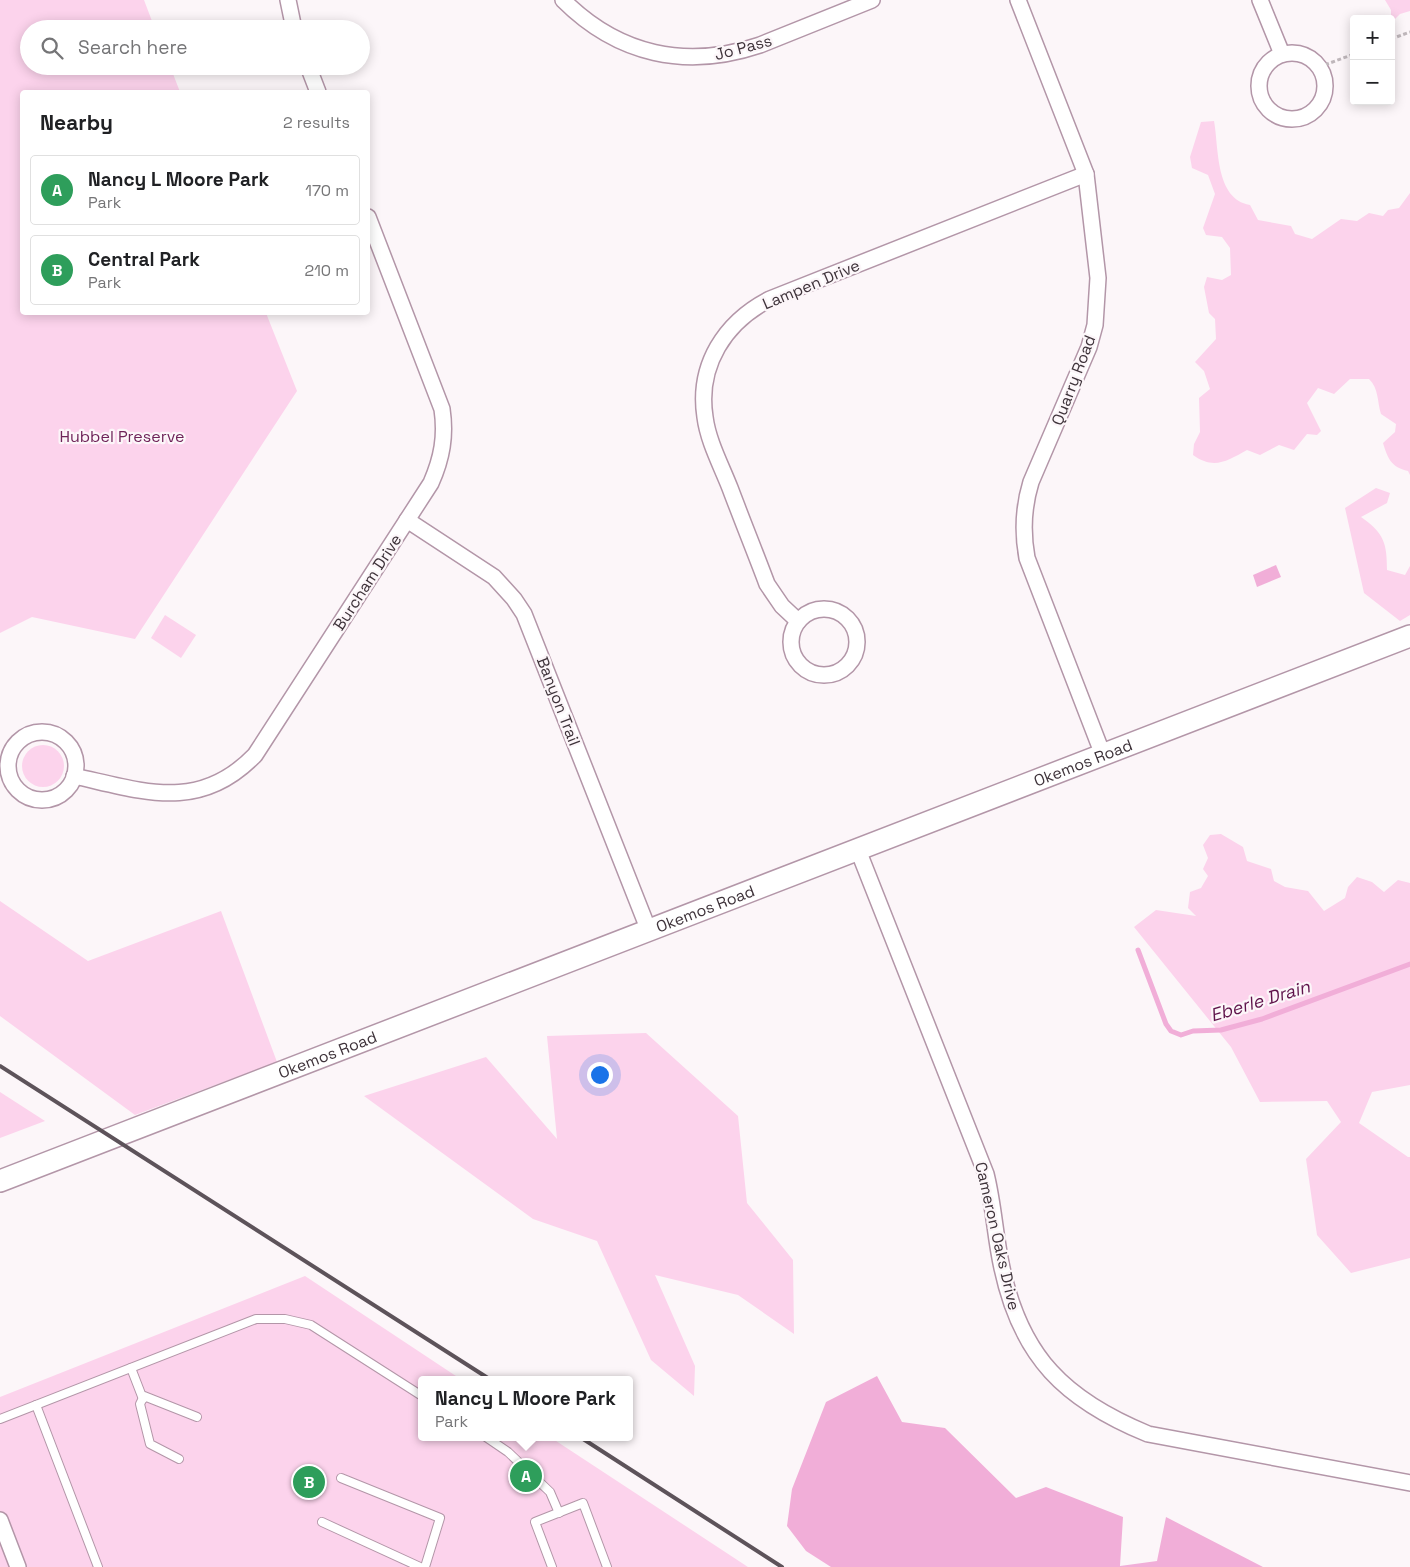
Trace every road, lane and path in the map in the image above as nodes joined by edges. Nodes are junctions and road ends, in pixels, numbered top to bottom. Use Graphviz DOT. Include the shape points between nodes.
graph roads {
  1 [pos="288,0"];
  2 [pos="563,0"];
  3 [pos="872,0"];
  4 [pos="1018,0"];
  5 [pos="1260,0"];
  6 [pos="292,20"];
  7 [pos="1410,32"];
  8 [pos="1395,38"];
  9 [pos="1282,54"];
  10 [pos="1350,55"];
  11 [pos="1319,67"];
  12 [pos="311,75"];
  13 [pos="317,90"];
  14 [pos="1086,174"];
  15 [pos="370,222"];
  16 [pos="407,520"];
  17 [pos="798,621"];
  18 [pos="1410,636"];
  19 [pos="1103,754"];
  20 [pos="74,776"];
  21 [pos="858,850"];
  22 [pos="649,931"];
  23 [pos="0,1182"];
  24 [pos="131,1368"];
  25 [pos="418,1393"];
  26 [pos="143,1400"];
  27 [pos="36,1405"];
  28 [pos="197,1417"];
  29 [pos="0,1419"];
  30 [pos="492,1441"];
  31 [pos="179,1459"];
  32 [pos="341,1478"];
  33 [pos="1410,1483"];
  34 [pos="559,1512"];
  35 [pos="0,1520"];
  36 [pos="322,1522"];
  37 [pos="18,1567"];
  38 [pos="98,1567"];
  39 [pos="420,1567"];
  40 [pos="425,1567"];
  41 [pos="552,1567"];
  42 [pos="607,1567"];
  1 -- 6 [label="street"];
  2 -- 3 [label="street, Jo Pass" via="592,25 628,45 684,57 742,51"];
  4 -- 14 [label="street, Quarry Road"];
  5 -- 9 [label="street"];
  7 -- 8 [label="path"];
  9 -- 11 [label="street" via="1300,54"];
  9 -- 11 [label="street" via="1268,63 1258,86 1268,110 1284,119 1301,119 1321,103 1326,86"];
  10 -- 11 [label="path"];
  12 -- 13 [label="street"];
  14 -- 17 [label="street, Lampen Drive" via="770,299 746,313 719,344 704,386 709,433 767,584 782,606"];
  14 -- 19 [label="street, Quarry Road" via="1098,278 1095,325 1082,369 1031,482 1023,530 1028,558"];
  15 -- 16 [label="street, Burcham Drive" via="438,396 444,424 442,454 437,469"];
  16 -- 20 [label="street, Burcham Drive" via="255,755 239,771 205,789 174,794 159,794"];
  16 -- 22 [label="street, Banyon Trail" via="494,577 524,614"];
  17 -- 17 [label="street" via="791,646 803,668 818,675 827,675 849,663 854,656 856,639 844,617 820,609"];
  18 -- 19 [label="street, Okemos Road"];
  19 -- 21 [label="street, Okemos Road"];
  20 -- 20 [label="street" via="72,750 51,733 25,736 9,756 8,774 12,782 24,796 32,799 41,801 58,796"];
  21 -- 22 [label="street, Okemos Road"];
  21 -- 33 [label="street, Cameron Oaks Drive" via="986,1174 994,1206 1001,1266 1019,1324 1056,1379 1087,1404 1148,1434"];
  22 -- 23 [label="street, Okemos Road"];
  24 -- 25 [label="lane" via="256,1319 285,1319 311,1325 326,1333"];
  24 -- 26 [label="lane"];
  24 -- 27 [label="lane"];
  26 -- 28 [label="lane" via="144,1396"];
  26 -- 31 [label="lane" via="140,1404 150,1444"];
  27 -- 29 [label="lane"];
  27 -- 38 [label="lane"];
  30 -- 34 [label="lane" via="550,1492"];
  32 -- 40 [label="lane" via="440,1518"];
  34 -- 41 [label="lane" via="534,1522"];
  34 -- 42 [label="lane" via="583,1503"];
  35 -- 37 [label="street"];
  36 -- 39 [label="lane"];
}
